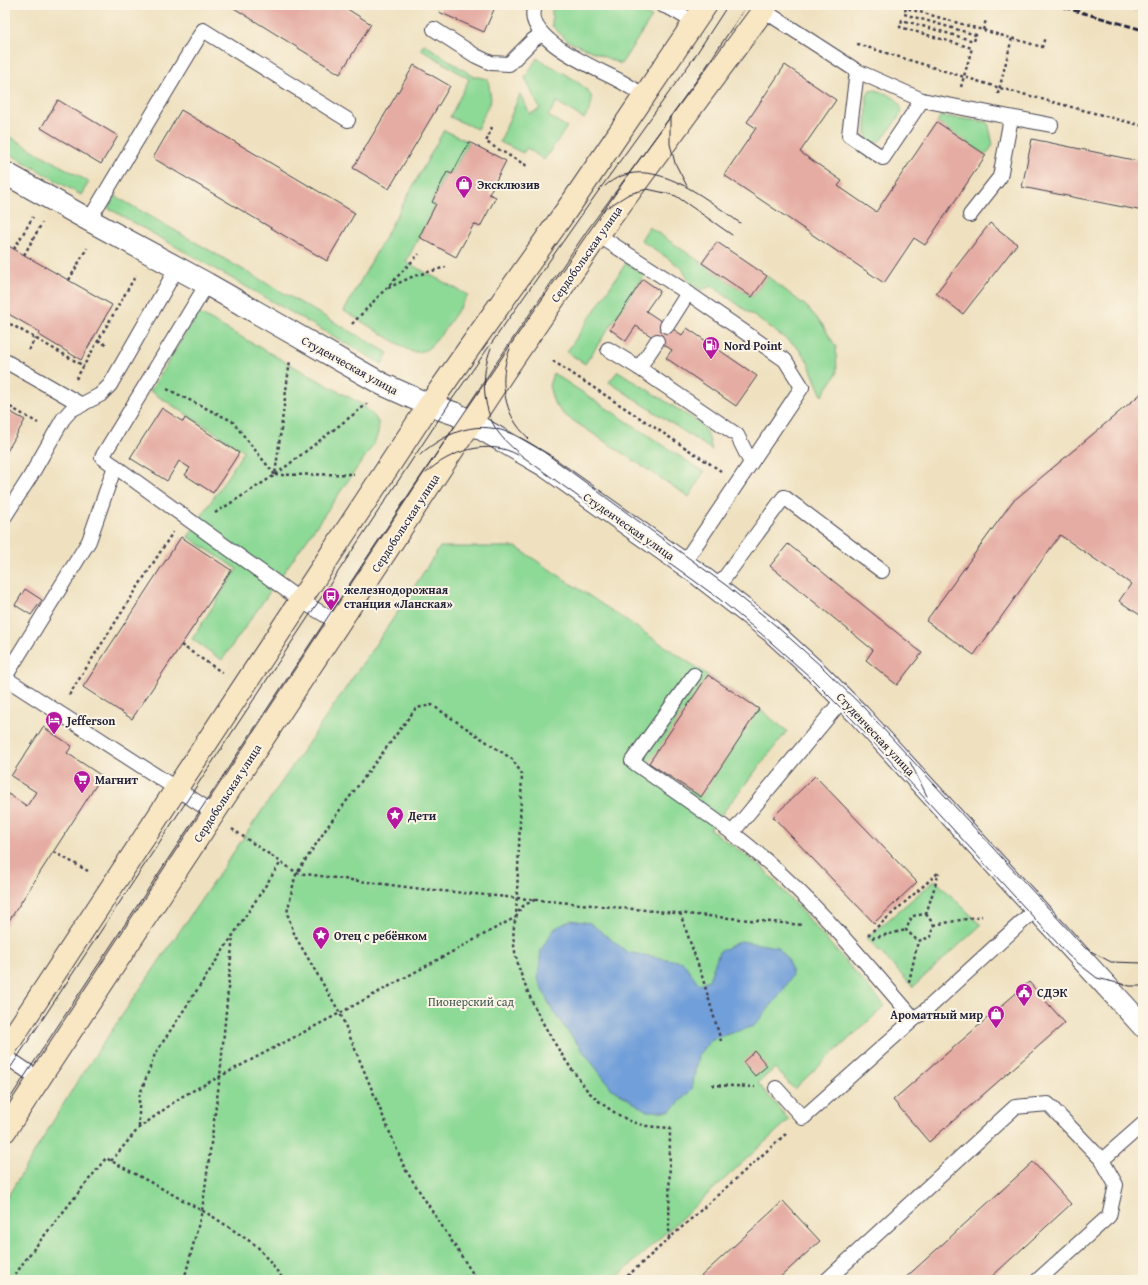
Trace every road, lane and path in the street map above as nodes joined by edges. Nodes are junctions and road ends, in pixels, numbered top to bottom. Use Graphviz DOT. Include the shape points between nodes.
graph roads {
  1 [pos="536,5"];
  2 [pos="662,5"];
  3 [pos="765,8"];
  4 [pos="700,14"];
  5 [pos="986,20"];
  6 [pos="434,29"];
  7 [pos="983,30"];
  8 [pos="542,34"];
  9 [pos="1045,37"];
  10 [pos="1012,38"];
  11 [pos="852,43"];
  12 [pos="857,71"];
  13 [pos="964,78"];
  14 [pos="1000,88"];
  15 [pos="645,96"];
  16 [pos="922,100"];
  17 [pos="955,106"];
  18 [pos="1011,118"];
  19 [pos="348,120"];
  20 [pos="1051,125"];
  21 [pos="1143,126"];
  22 [pos="492,128"];
  23 [pos="527,166"];
  24 [pos="5,173"];
  25 [pos="970,215"];
  26 [pos="32,217"];
  27 [pos="89,220"];
  28 [pos="42,223"];
  29 [pos="598,235"];
  30 [pos="87,248"];
  31 [pos="14,249"];
  32 [pos="419,254"];
  33 [pos="24,255"];
  34 [pos="446,267"];
  35 [pos="177,268"];
  36 [pos="69,280"];
  37 [pos="207,284"];
  38 [pos="386,288"];
  39 [pos="688,294"];
  40 [pos="5,321"];
  41 [pos="352,324"];
  42 [pos="667,326"];
  43 [pos="657,340"];
  44 [pos="608,349"];
  45 [pos="291,354"];
  46 [pos="5,361"];
  47 [pos="553,361"];
  48 [pos="84,366"];
  49 [pos="639,368"];
  50 [pos="149,380"];
  51 [pos="372,401"];
  52 [pos="5,404"];
  53 [pos="82,405"];
  54 [pos="428,405"];
  55 [pos="471,422"];
  56 [pos="43,426"];
  57 [pos="751,463"];
  58 [pos="115,466"];
  59 [pos="359,474"];
  60 [pos="275,475"];
  61 [pos="738,482"];
  62 [pos="5,516"];
  63 [pos="184,516"];
  64 [pos="196,525"];
  65 [pos="683,564"];
  66 [pos="882,571"];
  67 [pos="717,588"];
  68 [pos="300,600"];
  69 [pos="338,624"];
  70 [pos="181,645"];
  71 [pos="225,675"];
  72 [pos="694,675"];
  73 [pos="5,677"];
  74 [pos="844,699"];
  75 [pos="58,712"];
  76 [pos="176,789"];
  77 [pos="214,813"];
  78 [pos="232,829"];
  79 [pos="732,833"];
  80 [pos="54,852"];
  81 [pos="281,862"];
  82 [pos="88,871"];
  83 [pos="297,873"];
  84 [pos="517,897"];
  85 [pos="536,900"];
  86 [pos="1036,910"];
  87 [pos="680,913"];
  88 [pos="926,914"];
  89 [pos="982,916"];
  90 [pos="516,917"];
  91 [pos="934,925"];
  92 [pos="833,928"];
  93 [pos="906,930"];
  94 [pos="233,936"];
  95 [pos="918,941"];
  96 [pos="857,944"];
  97 [pos="340,1013"];
  98 [pos="920,1015"];
  99 [pos="1143,1026"];
  100 [pos="721,1041"];
  101 [pos="5,1049"];
  102 [pos="5,1056"];
  103 [pos="220,1076"];
  104 [pos="39,1079"];
  105 [pos="712,1085"];
  106 [pos="776,1088"];
  107 [pos="803,1118"];
  108 [pos="1143,1124"];
  109 [pos="139,1128"];
  110 [pos="5,1131"];
  111 [pos="1102,1160"];
  112 [pos="111,1161"];
  113 [pos="202,1211"];
  114 [pos="669,1239"];
  115 [pos="12,1280"];
  116 [pos="184,1280"];
  117 [pos="284,1280"];
  118 [pos="478,1280"];
  119 [pos="624,1280"];
  120 [pos="827,1280"];
  121 [pos="1038,1280"];
  1 -- 8 [label="lane" via="534,21"];
  2 -- 4 [label="lane"];
  3 -- 12 [label="lane"];
  3 -- 29 [label="main road, Сердобольская улица"];
  4 -- 15 [label="main road"];
  5 -- 7 [label="path"];
  6 -- 8 [label="lane" via="476,56 491,62 509,64"];
  7 -- 10 [label="path"];
  7 -- 13 [label="path" via="906,8 904,14 976,35 974,41 902,20 900,27 972,48"];
  8 -- 15 [label="lane" via="559,49"];
  9 -- 10 [label="path" via="1042,47"];
  10 -- 14 [label="path"];
  11 -- 13 [label="path"];
  12 -- 16 [label="lane"];
  12 -- 16 [label="lane" via="849,135 883,158"];
  13 -- 14 [label="path"];
  13 -- 17 [label="path"];
  14 -- 21 [label="path"];
  15 -- 54 [label="main road"];
  16 -- 17 [label="lane"];
  17 -- 18 [label="lane"];
  18 -- 20 [label="lane"];
  18 -- 25 [label="lane" via="1000,177"];
  19 -- 27 [label="lane" via="203,30"];
  22 -- 23 [label="path" via="486,142"];
  24 -- 27 [label="street, Студенческая улица"];
  26 -- 31 [label="path"];
  27 -- 35 [label="street, Студенческая улица"];
  28 -- 33 [label="path"];
  29 -- 39 [label="lane"];
  29 -- 55 [label="main road, Сердобольская улица"];
  30 -- 36 [label="path"];
  32 -- 38 [label="path"];
  34 -- 38 [label="path" via="414,276"];
  35 -- 37 [label="street, Студенческая улица"];
  35 -- 53 [label="lane" via="110,385 100,395"];
  37 -- 50 [label="lane"];
  37 -- 54 [label="street, Студенческая улица" via="382,384"];
  38 -- 41 [label="path"];
  39 -- 42 [label="lane"];
  39 -- 57 [label="lane" via="785,360 802,387"];
  40 -- 48 [label="path"];
  43 -- 49 [label="lane"];
  44 -- 49 [label="lane"];
  45 -- 60 [label="path"];
  46 -- 53 [label="lane"];
  47 -- 61 [label="path"];
  49 -- 57 [label="lane" via="737,435"];
  50 -- 58 [label="lane" via="102,457"];
  50 -- 60 [label="path" via="232,421"];
  51 -- 60 [label="path"];
  52 -- 56 [label="path"];
  53 -- 62 [label="lane" via="71,410 63,419"];
  54 -- 55 [label="street, Студенческая улица"];
  54 -- 68 [label="main road"];
  55 -- 65 [label="street, Студенческая улица" via="544,465"];
  55 -- 69 [label="main road, Сердобольская улица"];
  57 -- 61 [label="lane"];
  58 -- 63 [label="lane"];
  58 -- 73 [label="lane" via="89,540"];
  59 -- 60 [label="path"];
  60 -- 64 [label="path"];
  61 -- 65 [label="lane"];
  63 -- 64 [label="lane"];
  63 -- 75 [label="path"];
  64 -- 68 [label="lane"];
  65 -- 67 [label="street, Студенческая улица"];
  66 -- 67 [label="lane" via="784,497"];
  67 -- 74 [label="street, Студенческая улица" via="781,641"];
  68 -- 69 [label="lane"];
  68 -- 76 [label="main road"];
  69 -- 77 [label="main road, Сердобольская улица"];
  70 -- 71 [label="path"];
  72 -- 79 [label="lane" via="632,761"];
  73 -- 75 [label="lane"];
  74 -- 79 [label="lane"];
  74 -- 86 [label="street, Студенческая улица"];
  75 -- 76 [label="lane"];
  76 -- 77 [label="lane"];
  76 -- 101 [label="main road"];
  77 -- 104 [label="main road, Сердобольская улица"];
  78 -- 81 [label="path"];
  79 -- 92 [label="lane" via="780,873"];
  80 -- 82 [label="path"];
  81 -- 83 [label="path"];
  81 -- 94 [label="path"];
  83 -- 84 [label="path" via="422,889"];
  83 -- 84 [label="path" via="328,826 416,708 432,705 512,759 522,774"];
  83 -- 97 [label="path" via="294,877 288,913 295,936"];
  84 -- 85 [label="path"];
  84 -- 90 [label="path"];
  85 -- 87 [label="path"];
  85 -- 90 [label="path" via="523,906"];
  86 -- 98 [label="lane"];
  86 -- 99 [label="street, Студенческая улица"];
  87 -- 92 [label="path"];
  87 -- 100 [label="path"];
  88 -- 91 [label="path"];
  88 -- 93 [label="path" via="912,916"];
  88 -- 96 [label="path" via="939,872"];
  89 -- 91 [label="path"];
  90 -- 97 [label="path"];
  90 -- 114 [label="path" via="513,932 514,950 522,978 540,1018 564,1059 590,1094 620,1116 642,1125 670,1128"];
  91 -- 95 [label="path" via="931,937"];
  92 -- 96 [label="lane"];
  93 -- 95 [label="path"];
  93 -- 96 [label="path"];
  94 -- 103 [label="path"];
  94 -- 109 [label="path" via="155,1054 139,1097"];
  95 -- 98 [label="path" via="907,990"];
  96 -- 98 [label="lane"];
  97 -- 103 [label="path"];
  97 -- 118 [label="path" via="405,1169"];
  98 -- 107 [label="lane"];
  102 -- 104 [label="lane"];
  103 -- 109 [label="path" via="181,1097"];
  103 -- 113 [label="path"];
  104 -- 110 [label="main road, Сердобольская улица"];
  105 -- 106 [label="path"];
  106 -- 107 [label="lane"];
  107 -- 114 [label="path"];
  108 -- 111 [label="lane"];
  109 -- 112 [label="path"];
  111 -- 120 [label="lane" via="1048,1104 1015,1107"];
  111 -- 121 [label="lane" via="1116,1185 1109,1216"];
  112 -- 113 [label="path"];
  112 -- 115 [label="path" via="106,1158"];
  113 -- 116 [label="path"];
  113 -- 117 [label="path" via="257,1246"];
  114 -- 119 [label="path"];
}
